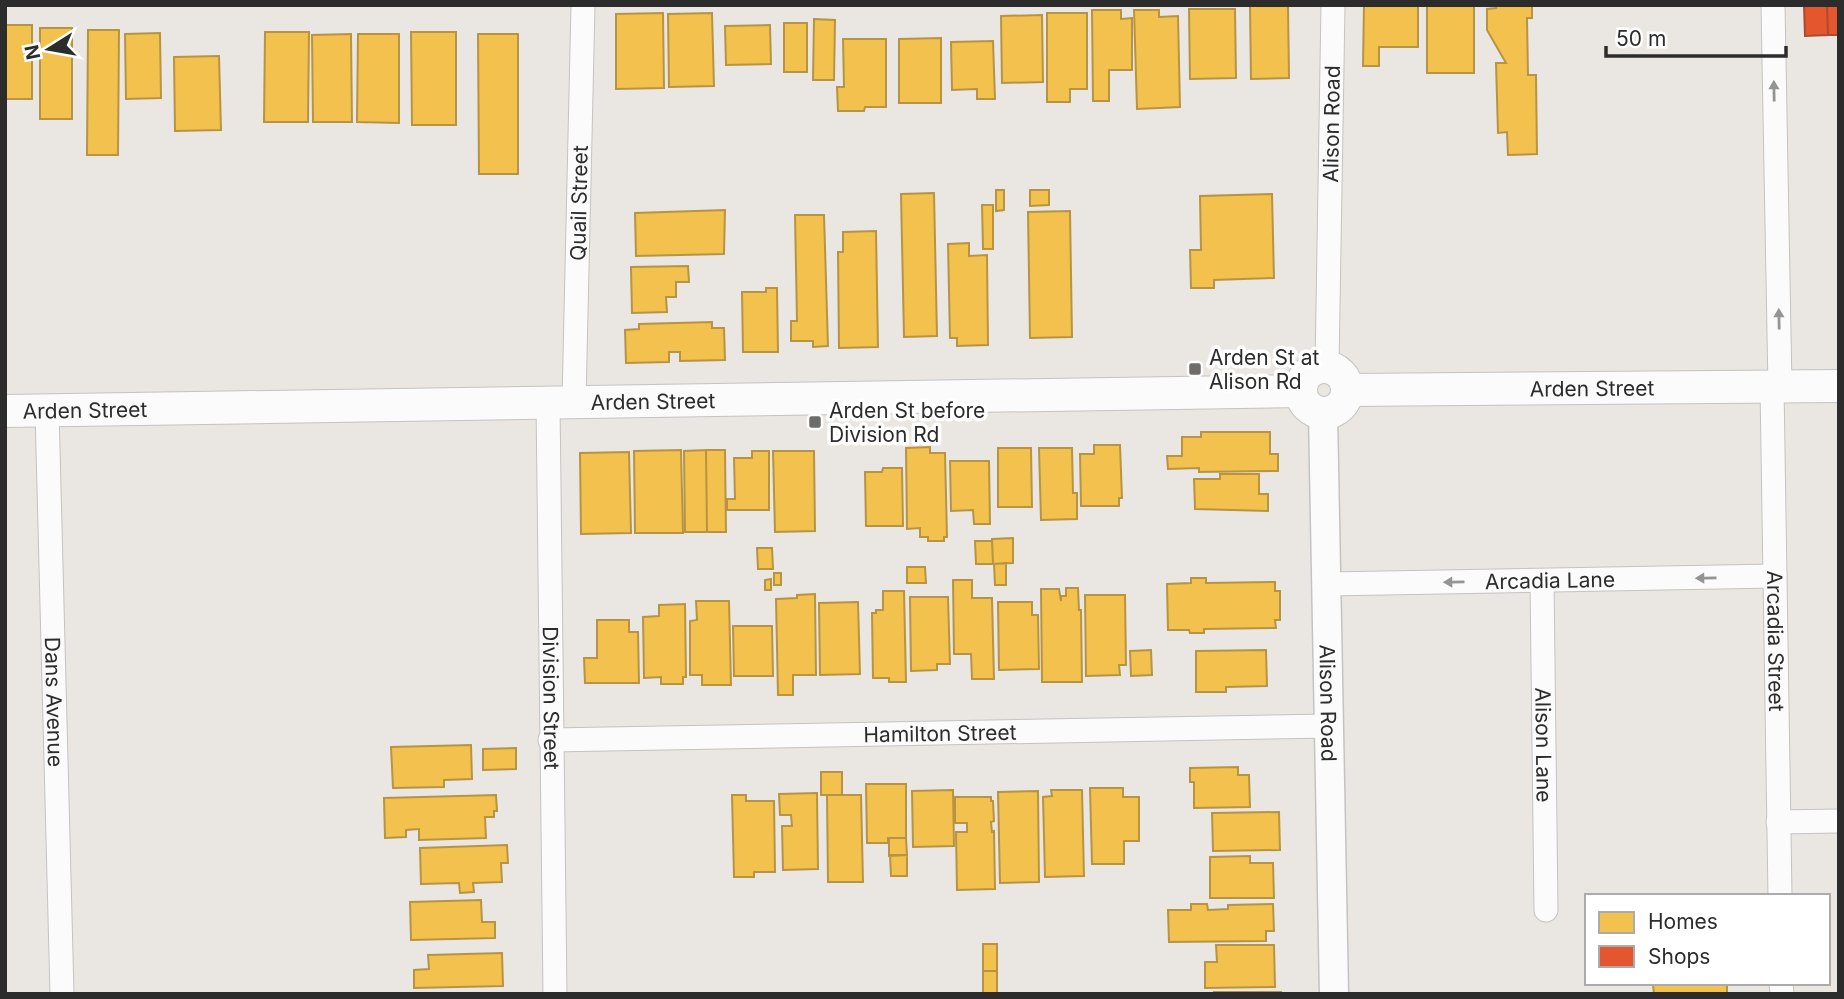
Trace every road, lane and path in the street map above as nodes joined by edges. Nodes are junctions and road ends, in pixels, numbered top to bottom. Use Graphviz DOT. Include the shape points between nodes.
graph roads {
  1 [pos="583,5"];
  2 [pos="1333,5"];
  3 [pos="1773,5"];
  4 [pos="1337,379"];
  5 [pos="1839,386"];
  6 [pos="1776,387"];
  7 [pos="561,401"];
  8 [pos="1312,402"];
  9 [pos="47,410"];
  10 [pos="5,411"];
  11 [pos="1774,576"];
  12 [pos="1542,581"];
  13 [pos="1328,583"];
  14 [pos="1329,726"];
  15 [pos="550,740"];
  16 [pos="1839,821"];
  17 [pos="1778,822"];
  18 [pos="1780,894"];
  19 [pos="1546,910"];
  20 [pos="62,994"];
  21 [pos="555,994"];
  22 [pos="1334,994"];
  1 -- 7 [label="street, Quail Street"];
  2 -- 4 [label="street, Alison Road"];
  6 -- 3 [label="street, Arcadia Street, one-way"];
  4 -- 6 [label="main road, Arden Street"];
  4 -- 8 [label="main road" via="1312,371 1302,383"];
  5 -- 6 [label="main road, Arden Street"];
  6 -- 11 [label="street, Arcadia Street"];
  7 -- 8 [label="main road, Arden Street"];
  7 -- 9 [label="main road, Arden Street"];
  7 -- 15 [label="street, Division Street"];
  8 -- 13 [label="street, Alison Road"];
  9 -- 10 [label="main road, Arden Street"];
  9 -- 20 [label="street, Dans Avenue"];
  11 -- 12 [label="street, Arcadia Lane, one-way"];
  11 -- 17 [label="street, Arcadia Street"];
  12 -- 13 [label="street, Arcadia Lane, one-way"];
  12 -- 19 [label="street, Alison Lane"];
  13 -- 14 [label="street, Alison Road"];
  14 -- 15 [label="street, Hamilton Street"];
  14 -- 22 [label="street, Alison Road"];
  15 -- 21 [label="street, Division Street"];
  16 -- 17 [label="street"];
  17 -- 18 [label="street, Arcadia Street"];
}
